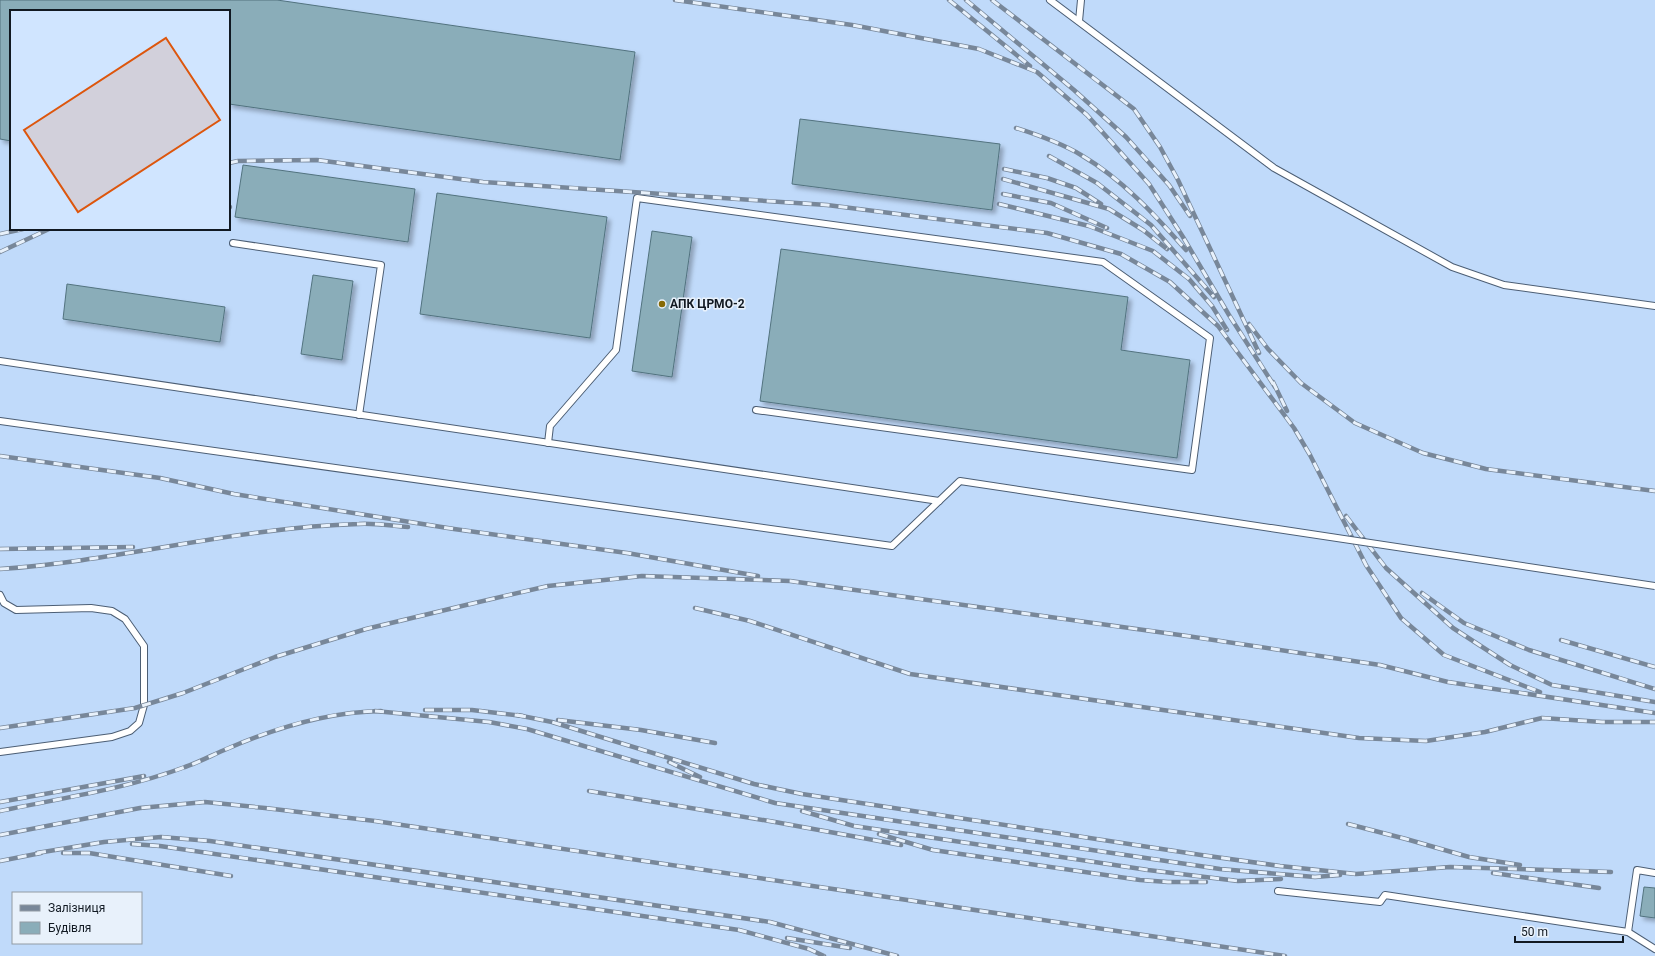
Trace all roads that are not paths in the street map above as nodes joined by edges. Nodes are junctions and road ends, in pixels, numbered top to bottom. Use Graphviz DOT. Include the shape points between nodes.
graph roads {
  1 [pos="1050,0"];
  2 [pos="1081,0"];
  3 [pos="1079,21"];
  4 [pos="233,242"];
  5 [pos="1655,306"];
  6 [pos="0,362"];
  7 [pos="756,410"];
  8 [pos="359,415"];
  9 [pos="0,421"];
  10 [pos="548,443"];
  11 [pos="939,501"];
  12 [pos="1655,586"];
  13 [pos="0,595"];
  14 [pos="0,752"];
  15 [pos="1655,873"];
  16 [pos="1278,891"];
  17 [pos="1628,932"];
  18 [pos="1655,949"];
  1 -- 3 [label="lane"];
  2 -- 3 [label="lane"];
  3 -- 5 [label="lane" via="1274,168 1452,267 1504,285"];
  4 -- 8 [label="lane" via="381,265"];
  6 -- 8 [label="lane"];
  7 -- 10 [label="lane" via="1192,470 1210,338 1103,262 637,198 616,350 550,426"];
  8 -- 10 [label="lane"];
  9 -- 11 [label="lane" via="892,546"];
  10 -- 11 [label="lane"];
  11 -- 12 [label="lane, bridge" via="960,481"];
  13 -- 14 [label="lane" via="4,603 16,610 91,608 112,611 125,619 144,646 144,705 139,723 130,731 112,736"];
  15 -- 17 [label="lane" via="1637,870"];
  16 -- 17 [label="lane" via="1380,902 1385,895"];
  17 -- 18 [label="lane"];
}
